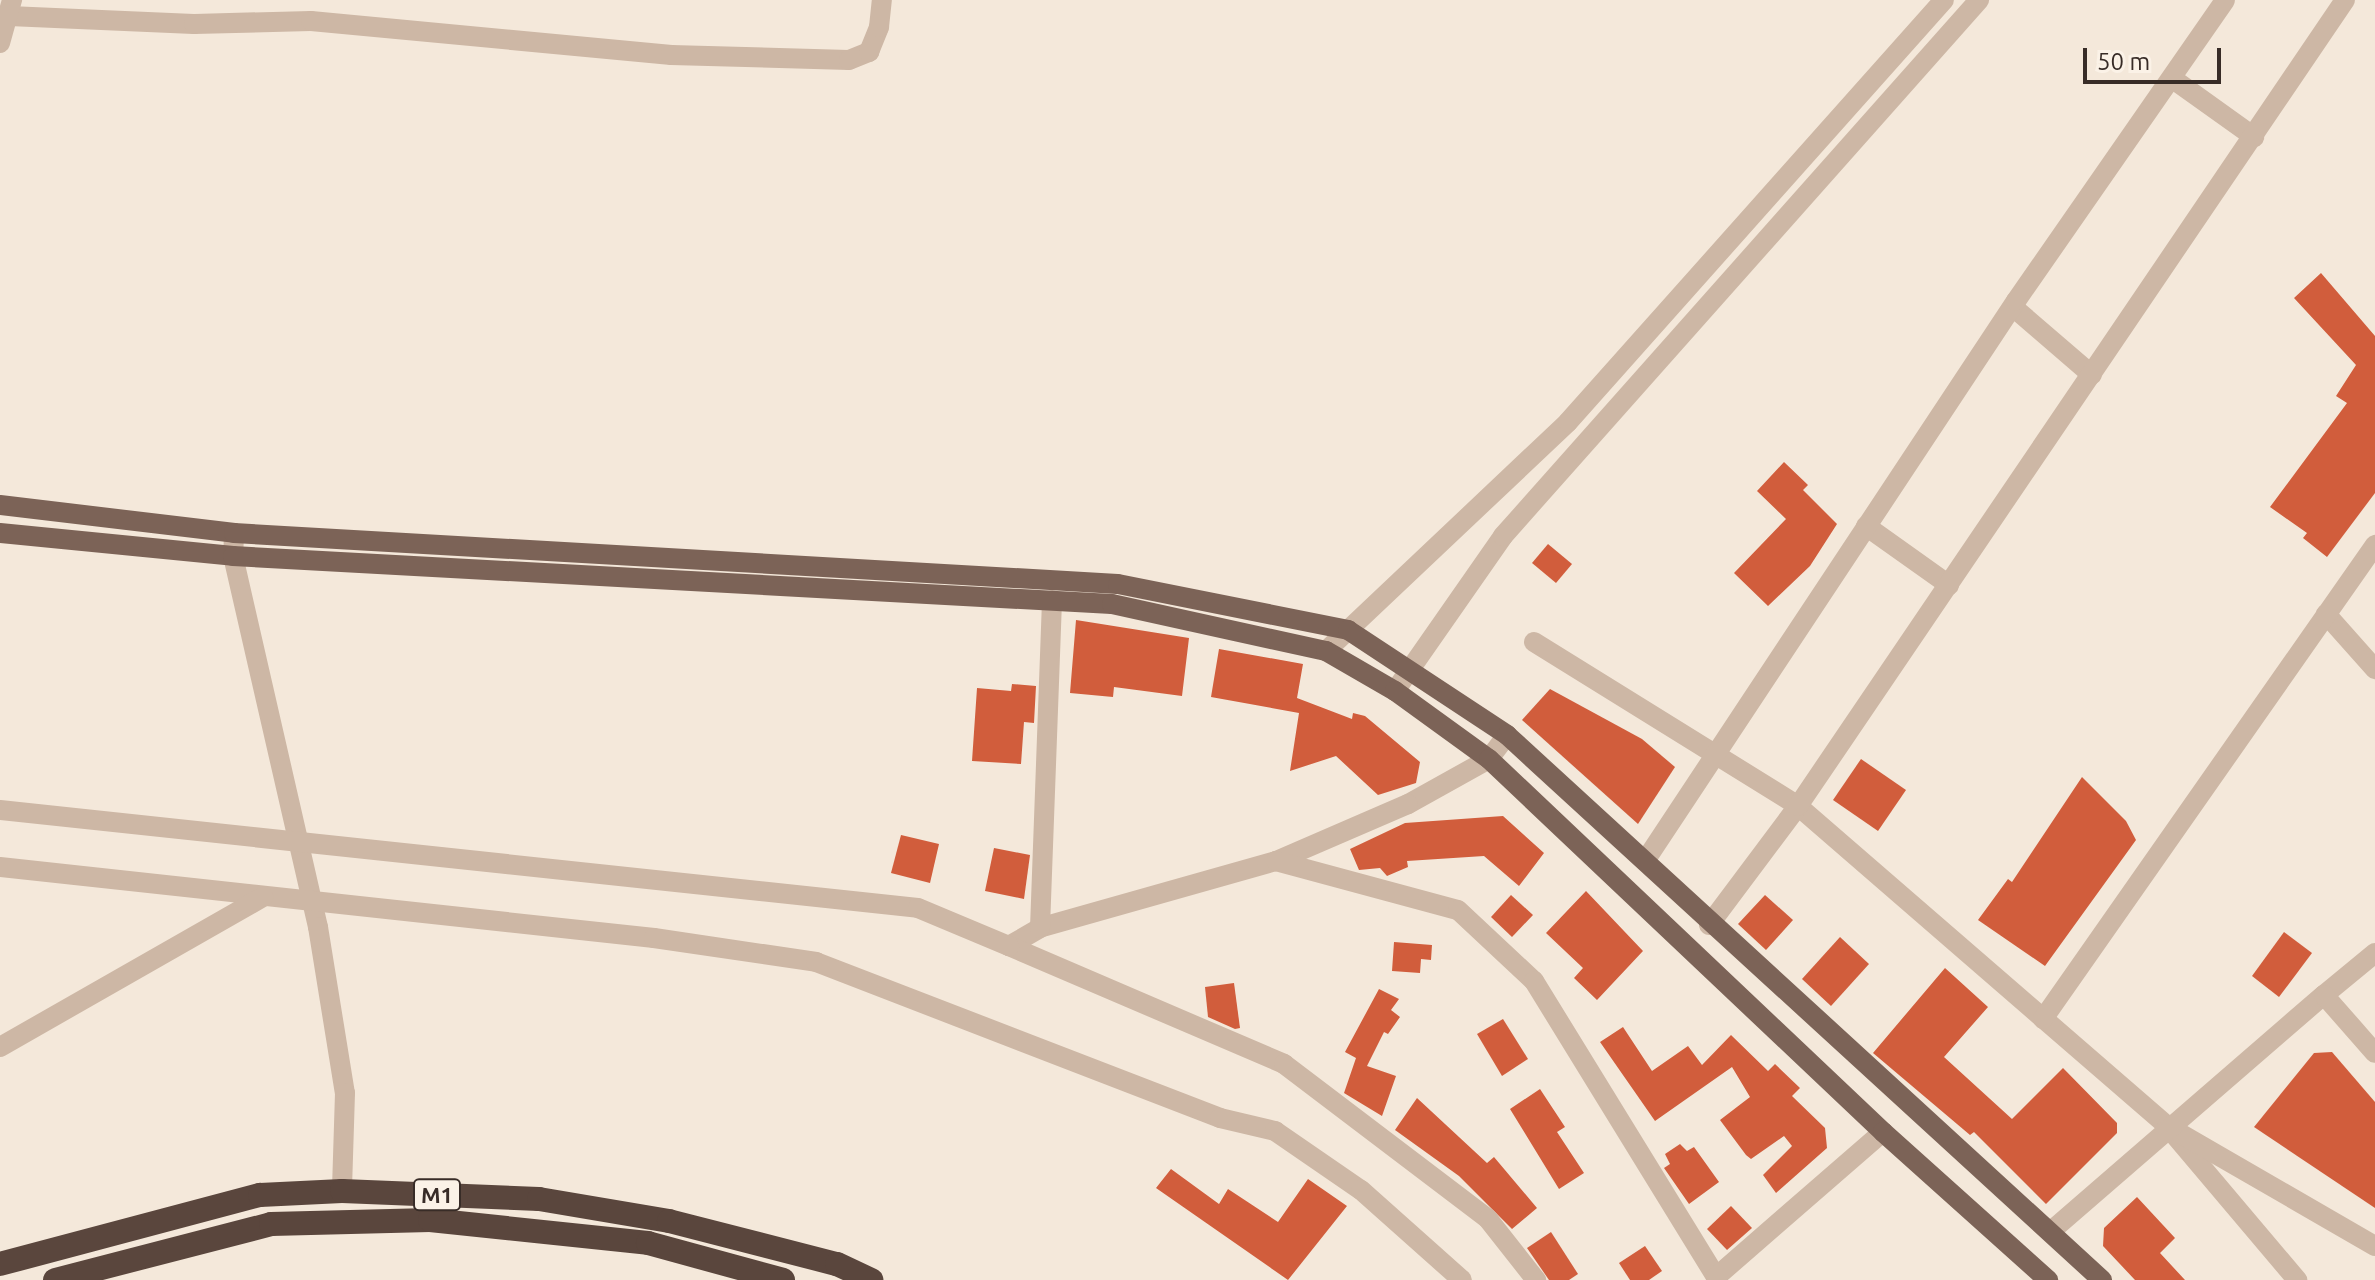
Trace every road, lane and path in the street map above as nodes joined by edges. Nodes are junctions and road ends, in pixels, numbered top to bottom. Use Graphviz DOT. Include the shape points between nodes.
graph roads {
  1 [pos="882,0"];
  2 [pos="1944,0"];
  3 [pos="1979,0"];
  4 [pos="2225,0"];
  5 [pos="2345,0"];
  6 [pos="10,8"];
  7 [pos="0,43"];
  8 [pos="2173,79"];
  9 [pos="2254,137"];
  10 [pos="2013,307"];
  11 [pos="2092,375"];
  12 [pos="0,505"];
  13 [pos="1866,526"];
  14 [pos="0,533"];
  15 [pos="234,533"];
  16 [pos="2375,545"];
  17 [pos="233,556"];
  18 [pos="1949,585"];
  19 [pos="1052,600"];
  20 [pos="2326,614"];
  21 [pos="1348,630"];
  22 [pos="1534,642"];
  23 [pos="1326,651"];
  24 [pos="1410,668"];
  25 [pos="2375,669"];
  26 [pos="1395,691"];
  27 [pos="1507,735"];
  28 [pos="1714,754"];
  29 [pos="1489,759"];
  30 [pos="1798,806"];
  31 [pos="0,810"];
  32 [pos="298,838"];
  33 [pos="1276,861"];
  34 [pos="1645,861"];
  35 [pos="0,867"];
  36 [pos="263,897"];
  37 [pos="313,903"];
  38 [pos="1709,925"];
  39 [pos="1040,928"];
  40 [pos="1009,946"];
  41 [pos="2375,953"];
  42 [pos="2324,995"];
  43 [pos="2043,1019"];
  44 [pos="0,1047"];
  45 [pos="2375,1053"];
  46 [pos="2167,1126"];
  47 [pos="1883,1132"];
  48 [pos="342,1191"];
  49 [pos="2050,1232"];
  50 [pos="2375,1246"];
  51 [pos="0,1264"];
  52 [pos="1717,1278"];
  53 [pos="55,1280"];
  54 [pos="783,1280"];
  55 [pos="872,1280"];
  56 [pos="1462,1280"];
  57 [pos="1536,1280"];
  58 [pos="2048,1280"];
  59 [pos="2102,1280"];
  60 [pos="2297,1280"];
  1 -- 6 [label="street" via="869,52 849,60 671,55 311,21 194,24"];
  2 -- 21 [label="street" via="1568,422"];
  3 -- 24 [label="street" via="1503,536"];
  4 -- 8 [label="street"];
  5 -- 9 [label="street"];
  6 -- 7 [label="street"];
  8 -- 9 [label="street"];
  8 -- 10 [label="street"];
  9 -- 11 [label="street"];
  10 -- 11 [label="street"];
  10 -- 13 [label="street"];
  11 -- 18 [label="street"];
  12 -- 15 [label="main road"];
  13 -- 18 [label="street"];
  13 -- 28 [label="street"];
  14 -- 17 [label="main road"];
  15 -- 17 [label="street"];
  15 -- 21 [label="main road" via="1118,584"];
  16 -- 20 [label="street"];
  17 -- 19 [label="main road"];
  17 -- 32 [label="street"];
  18 -- 30 [label="street"];
  19 -- 23 [label="main road" via="1112,604"];
  19 -- 39 [label="street"];
  20 -- 25 [label="street"];
  20 -- 43 [label="street"];
  21 -- 23 [label="street"];
  21 -- 24 [label="main road"];
  22 -- 28 [label="street"];
  23 -- 26 [label="main road"];
  24 -- 26 [label="street"];
  24 -- 27 [label="main road"];
  26 -- 29 [label="main road"];
  27 -- 29 [label="street"];
  27 -- 34 [label="main road"];
  28 -- 30 [label="street"];
  28 -- 34 [label="street"];
  29 -- 33 [label="street" via="1408,804"];
  29 -- 47 [label="main road"];
  30 -- 38 [label="street"];
  30 -- 43 [label="street"];
  31 -- 32 [label="street"];
  32 -- 37 [label="street"];
  32 -- 40 [label="street" via="918,908"];
  33 -- 39 [label="street"];
  33 -- 52 [label="street" via="1458,910 1534,981"];
  34 -- 38 [label="main road"];
  35 -- 36 [label="street"];
  36 -- 37 [label="street"];
  36 -- 44 [label="street"];
  37 -- 48 [label="street" via="345,1093"];
  37 -- 56 [label="street" via="654,938 816,962 1220,1118 1275,1131 1361,1190"];
  38 -- 49 [label="main road"];
  39 -- 40 [label="street"];
  40 -- 57 [label="street" via="1284,1064 1488,1219"];
  41 -- 42 [label="street"];
  42 -- 45 [label="street"];
  42 -- 46 [label="street"];
  43 -- 46 [label="street"];
  46 -- 49 [label="street"];
  46 -- 50 [label="street"];
  46 -- 60 [label="street"];
  47 -- 52 [label="street"];
  47 -- 58 [label="main road"];
  48 -- 51 [label="highway, M1" via="260,1195"];
  48 -- 55 [label="highway, M1" via="554,1201 669,1221 837,1264"];
  49 -- 59 [label="main road"];
  53 -- 54 [label="highway, M1" via="271,1224 430,1220 648,1243"];
}
